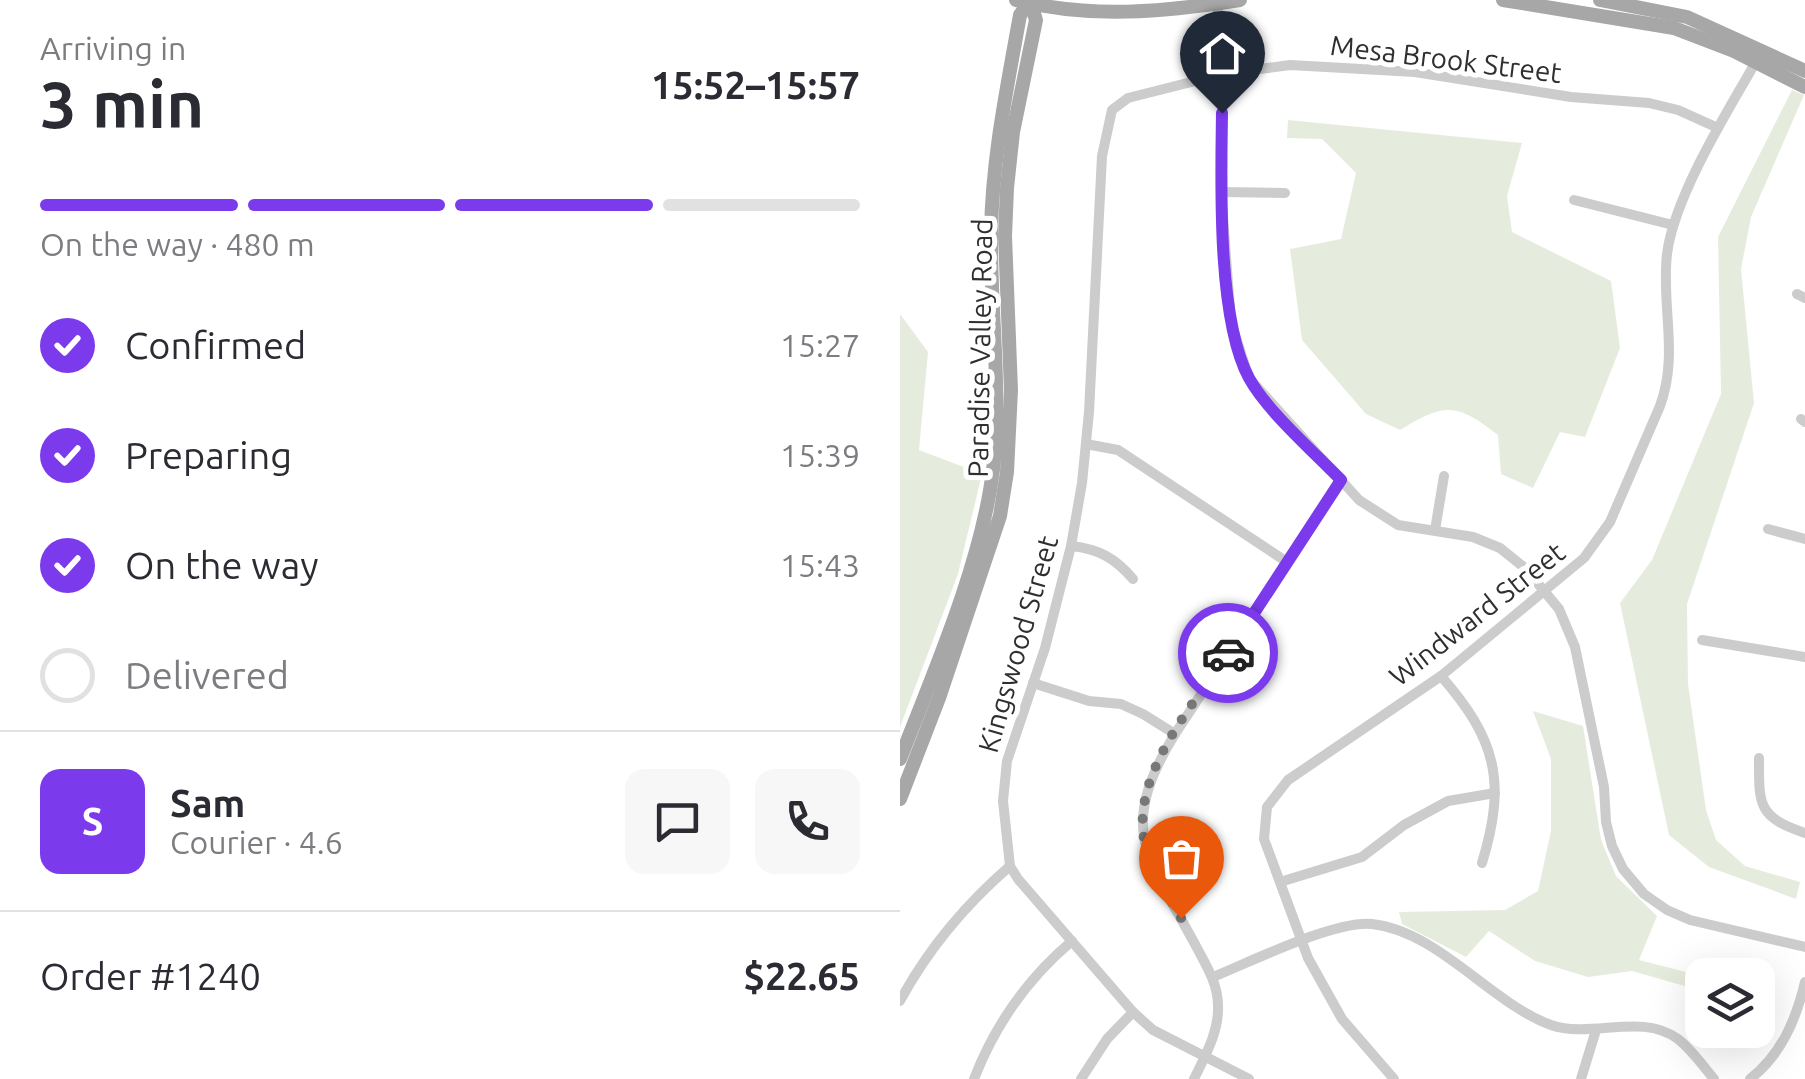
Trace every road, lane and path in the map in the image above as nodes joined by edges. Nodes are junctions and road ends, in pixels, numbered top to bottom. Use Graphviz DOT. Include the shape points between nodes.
graph roads {
  1 [pos="1240,0"];
  2 [pos="1503,0"];
  3 [pos="1600,0"];
  4 [pos="1026,1"];
  5 [pos="1217,2"];
  6 [pos="1759,56"];
  7 [pos="1805,71"];
  8 [pos="1223,74"];
  9 [pos="1805,87"];
  10 [pos="1112,110"];
  11 [pos="1718,128"];
  12 [pos="1221,192"];
  13 [pos="1285,193"];
  14 [pos="1574,200"];
  15 [pos="1673,225"];
  16 [pos="1086,444"];
  17 [pos="1444,476"];
  18 [pos="1341,480"];
  19 [pos="1768,529"];
  20 [pos="1435,530"];
  21 [pos="1805,538"];
  22 [pos="1071,546"];
  23 [pos="1287,562"];
  24 [pos="1133,579"];
  25 [pos="1544,591"];
  26 [pos="1702,640"];
  27 [pos="1805,657"];
  28 [pos="1440,676"];
  29 [pos="1034,683"];
  30 [pos="1175,734"];
  31 [pos="1759,758"];
  32 [pos="900,760"];
  33 [pos="1495,793"];
  34 [pos="900,800"];
  35 [pos="1805,832"];
  36 [pos="1482,863"];
  37 [pos="1010,866"];
  38 [pos="1280,882"];
  39 [pos="1072,941"];
  40 [pos="1302,942"];
  41 [pos="1805,948"];
  42 [pos="1213,977"];
  43 [pos="1805,982"];
  44 [pos="900,1001"];
  45 [pos="1133,1012"];
  46 [pos="1596,1030"];
  47 [pos="1205,1056"];
  48 [pos="974,1079"];
  49 [pos="1082,1079"];
  50 [pos="1194,1079"];
  51 [pos="1249,1079"];
  52 [pos="1394,1079"];
  53 [pos="1581,1079"];
  54 [pos="1714,1079"];
  55 [pos="1750,1079"];
  1 -- 5 [label="main road"];
  2 -- 6 [label="main road" via="1646,21"];
  3 -- 6 [label="main road" via="1687,16"];
  4 -- 5 [label="main road" via="1103,13"];
  4 -- 32 [label="main road, Paradise Valley Road" via="998,130 993,188 993,470 974,554"];
  4 -- 34 [label="main road, Paradise Valley Road" via="1036,20 1013,132 1005,236 1007,472 988,558"];
  5 -- 8 [label="street"];
  6 -- 7 [label="main road"];
  6 -- 9 [label="main road"];
  6 -- 11 [label="street, Windward Street"];
  8 -- 10 [label="street, Mesa Brook Street" via="1128,98"];
  8 -- 11 [label="street, Mesa Brook Street" via="1290,65 1415,72 1650,102"];
  8 -- 12 [label="street"];
  10 -- 16 [label="street, Kingswood Street" via="1102,156"];
  11 -- 15 [label="street, Windward Street"];
  12 -- 13 [label="street"];
  12 -- 18 [label="street" via="1232,322 1249,378"];
  14 -- 15 [label="street"];
  15 -- 25 [label="street, Windward Street" via="1664,394 1605,531"];
  16 -- 22 [label="street, Kingswood Street"];
  16 -- 23 [label="street" via="1118,450"];
  17 -- 20 [label="street"];
  18 -- 20 [label="street" via="1384,518"];
  18 -- 23 [label="street"];
  19 -- 21 [label="street"];
  20 -- 25 [label="street" via="1500,548"];
  22 -- 24 [label="street" via="1105,554"];
  22 -- 29 [label="street, Kingswood Street"];
  23 -- 30 [label="street"];
  25 -- 28 [label="street, Windward Street"];
  25 -- 41 [label="street" via="1575,647 1606,822 1630,880 1690,920"];
  26 -- 27 [label="street"];
  28 -- 33 [label="street" via="1485,736"];
  28 -- 38 [label="street, Windward Street" via="1274,794 1263,830"];
  29 -- 30 [label="street" via="1120,704"];
  29 -- 37 [label="street, Kingswood Street" via="1003,780"];
  30 -- 42 [label="street" via="1146,789 1144,839"];
  31 -- 35 [label="street" via="1764,810"];
  33 -- 36 [label="street"];
  33 -- 38 [label="street" via="1448,800 1362,857"];
  37 -- 39 [label="street"];
  37 -- 44 [label="street" via="950,925"];
  38 -- 40 [label="street, Windward Street"];
  39 -- 45 [label="street"];
  39 -- 48 [label="street" via="1019,994"];
  40 -- 42 [label="street"];
  40 -- 46 [label="street" via="1344,926 1400,932 1549,1024"];
  40 -- 52 [label="street, Windward Street" via="1342,1019"];
  42 -- 47 [label="street" via="1218,1021"];
  43 -- 55 [label="street" via="1778,1050"];
  45 -- 47 [label="street"];
  45 -- 49 [label="street"];
  46 -- 53 [label="street"];
  46 -- 54 [label="street" via="1641,1027 1671,1034"];
  47 -- 50 [label="street"];
  47 -- 51 [label="street"];
}
